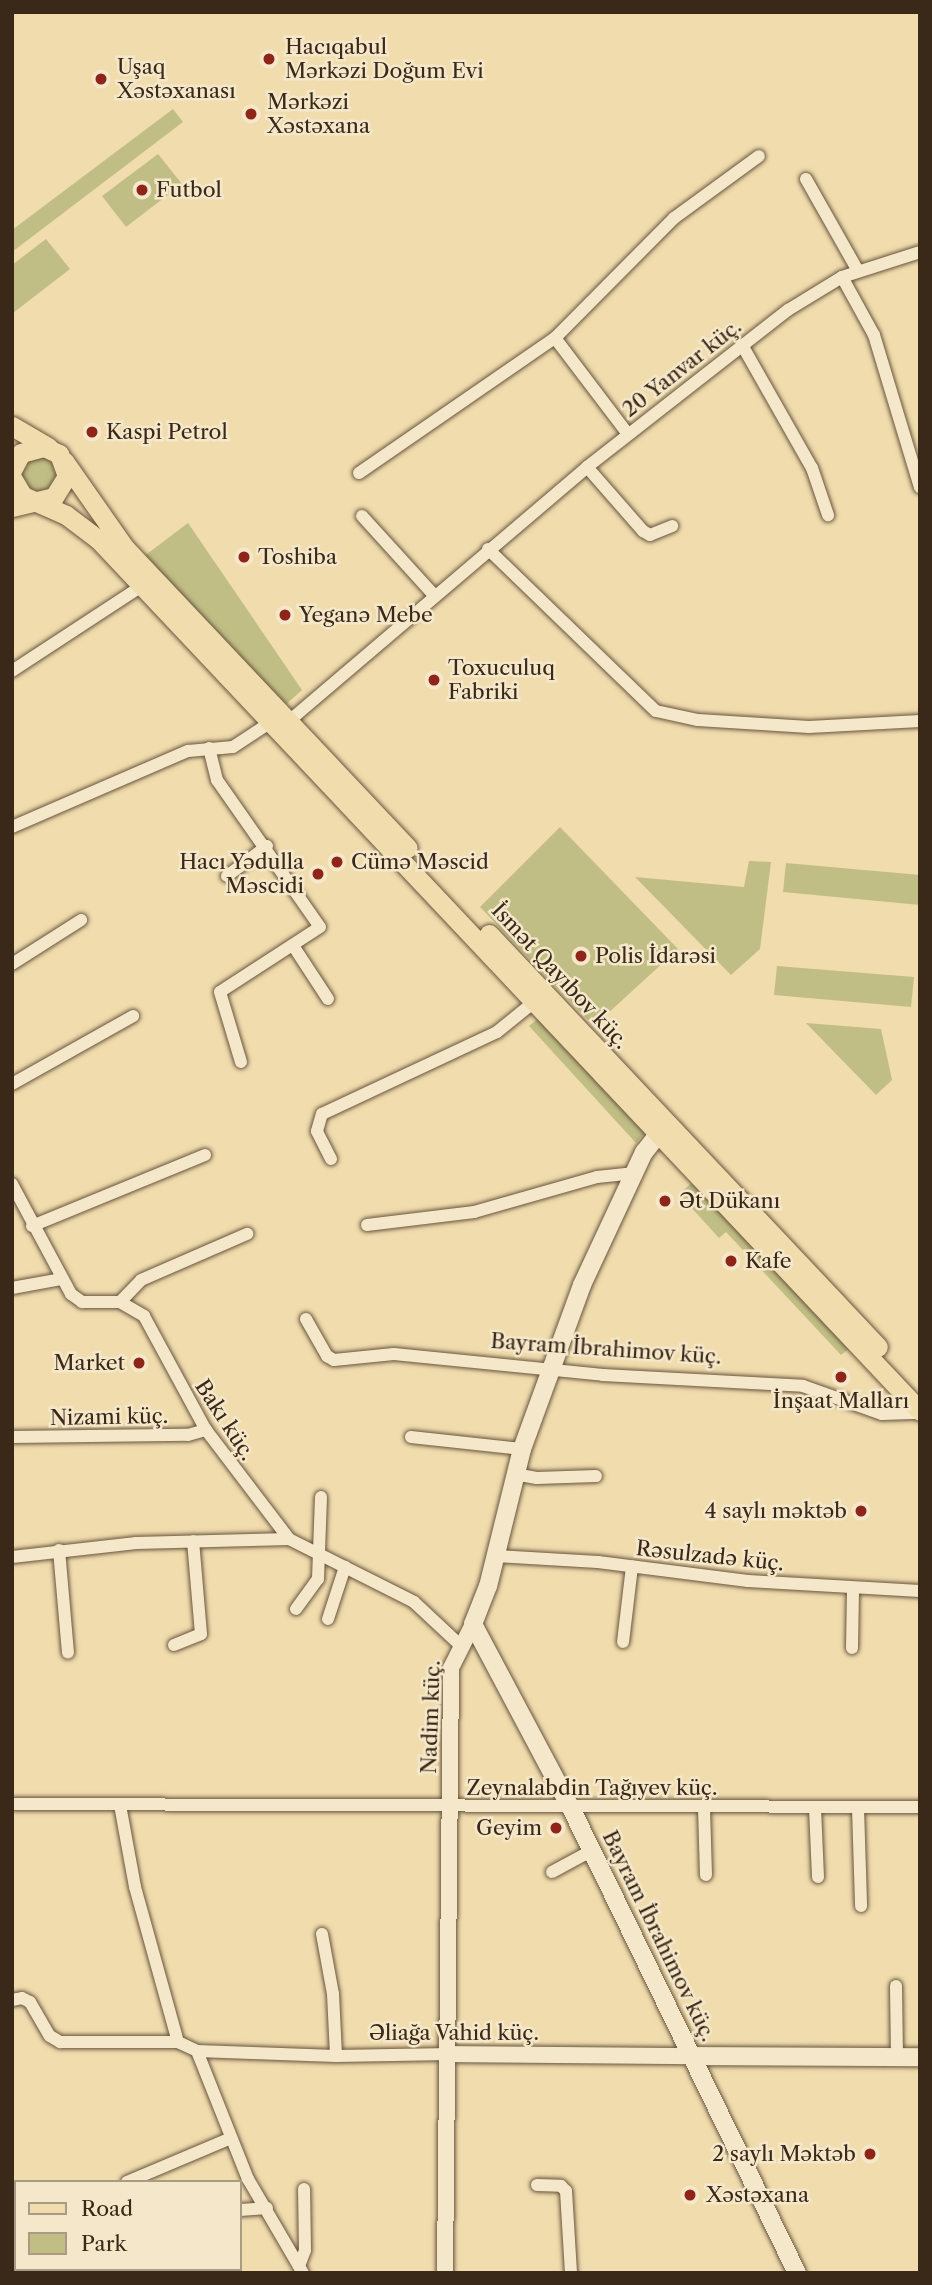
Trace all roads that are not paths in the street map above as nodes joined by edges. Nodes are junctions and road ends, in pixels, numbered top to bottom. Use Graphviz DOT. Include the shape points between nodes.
graph roads {
  1 [pos="759,156"];
  2 [pos="806,179"];
  3 [pos="918,256"];
  4 [pos="858,271"];
  5 [pos="842,277"];
  6 [pos="555,338"];
  7 [pos="742,345"];
  8 [pos="12,426"];
  9 [pos="628,434"];
  10 [pos="58,455"];
  11 [pos="587,467"];
  12 [pos="12,470"];
  13 [pos="359,473"];
  14 [pos="12,478"];
  15 [pos="920,488"];
  16 [pos="38,501"];
  17 [pos="12,507"];
  18 [pos="828,515"];
  19 [pos="362,516"];
  20 [pos="672,526"];
  21 [pos="488,549"];
  22 [pos="142,586"];
  23 [pos="433,594"];
  24 [pos="12,671"];
  25 [pos="920,721"];
  26 [pos="280,722"];
  27 [pos="209,748"];
  28 [pos="12,827"];
  29 [pos="267,846"];
  30 [pos="227,877"];
  31 [pos="81,920"];
  32 [pos="294,947"];
  33 [pos="12,964"];
  34 [pos="328,999"];
  35 [pos="534,1002"];
  36 [pos="133,1016"];
  37 [pos="241,1062"];
  38 [pos="12,1084"];
  39 [pos="662,1128"];
  40 [pos="205,1155"];
  41 [pos="331,1159"];
  42 [pos="633,1173"];
  43 [pos="12,1184"];
  44 [pos="367,1225"];
  45 [pos="32,1226"];
  46 [pos="247,1234"];
  47 [pos="61,1279"];
  48 [pos="12,1288"];
  49 [pos="120,1302"];
  50 [pos="306,1320"];
  51 [pos="551,1367"];
  52 [pos="920,1391"];
  53 [pos="920,1412"];
  54 [pos="206,1430"];
  55 [pos="12,1437"];
  56 [pos="411,1437"];
  57 [pos="522,1450"];
  58 [pos="514,1474"];
  59 [pos="596,1476"];
  60 [pos="321,1497"];
  61 [pos="289,1539"];
  62 [pos="194,1541"];
  63 [pos="59,1550"];
  64 [pos="322,1556"];
  65 [pos="496,1556"];
  66 [pos="12,1557"];
  67 [pos="345,1567"];
  68 [pos="632,1567"];
  69 [pos="853,1588"];
  70 [pos="920,1591"];
  71 [pos="296,1609"];
  72 [pos="328,1619"];
  73 [pos="472,1624"];
  74 [pos="623,1642"];
  75 [pos="459,1644"];
  76 [pos="174,1645"];
  77 [pos="852,1648"];
  78 [pos="68,1653"];
  79 [pos="12,1804"];
  80 [pos="120,1805"];
  81 [pos="451,1807"];
  82 [pos="920,1807"];
  83 [pos="571,1808"];
  84 [pos="704,1808"];
  85 [pos="815,1808"];
  86 [pos="858,1808"];
  87 [pos="591,1851"];
  88 [pos="552,1871"];
  89 [pos="706,1875"];
  90 [pos="818,1877"];
  91 [pos="861,1906"];
  92 [pos="321,1934"];
  93 [pos="896,1986"];
  94 [pos="12,2000"];
  95 [pos="178,2042"];
  96 [pos="197,2051"];
  97 [pos="450,2054"];
  98 [pos="336,2056"];
  99 [pos="693,2056"];
  100 [pos="897,2057"];
  101 [pos="920,2057"];
  102 [pos="231,2138"];
  103 [pos="132,2180"];
  104 [pos="537,2185"];
  105 [pos="304,2189"];
  106 [pos="267,2208"];
  107 [pos="242,2210"];
  108 [pos="301,2269"];
  109 [pos="445,2273"];
  110 [pos="571,2273"];
  111 [pos="797,2273"];
  1 -- 6 [label="street" via="674,218"];
  2 -- 4 [label="street"];
  3 -- 4 [label="street, 20 Yanvar küç."];
  4 -- 5 [label="street, 20 Yanvar küç."];
  5 -- 7 [label="street, 20 Yanvar küç."];
  5 -- 15 [label="street" via="874,335"];
  6 -- 9 [label="street"];
  6 -- 13 [label="street"];
  7 -- 9 [label="street, 20 Yanvar küç."];
  7 -- 18 [label="street" via="812,468"];
  8 -- 10 [label="main road, İsmət Qayıbov küç."];
  9 -- 11 [label="street, 20 Yanvar küç."];
  10 -- 12 [label="main road" via="28,449"];
  10 -- 16 [label="main road" via="67,476 60,492"];
  10 -- 26 [label="main road, İsmət Qayıbov küç." via="125,548"];
  11 -- 20 [label="street" via="643,531 650,535"];
  11 -- 21 [label="street, 20 Yanvar küç."];
  14 -- 16 [label="main road, İsmət Qayıbov küç." via="23,496"];
  16 -- 17 [label="main road"];
  16 -- 22 [label="main road, İsmət Qayıbov küç." via="98,539"];
  19 -- 23 [label="street"];
  21 -- 23 [label="street, 20 Yanvar küç."];
  21 -- 25 [label="street" via="656,711 698,720 810,727"];
  22 -- 24 [label="street"];
  22 -- 26 [label="main road, İsmət Qayıbov küç."];
  23 -- 26 [label="street, 20 Yanvar küç."];
  26 -- 27 [label="street" via="233,747"];
  26 -- 35 [label="main road, İsmət Qayıbov küç."];
  26 -- 39 [label="main road, İsmət Qayıbov küç."];
  27 -- 28 [label="street" via="188,751"];
  27 -- 29 [label="street" via="217,780"];
  29 -- 30 [label="street"];
  29 -- 32 [label="street" via="318,918 320,927"];
  31 -- 33 [label="street"];
  32 -- 34 [label="street"];
  32 -- 37 [label="street" via="220,992"];
  35 -- 39 [label="main road, İsmət Qayıbov küç."];
  35 -- 41 [label="street" via="497,1032 322,1114 317,1131"];
  36 -- 38 [label="street"];
  39 -- 42 [label="main road, Nadim küç."];
  39 -- 52 [label="main road, İsmət Qayıbov küç."];
  39 -- 53 [label="main road, İsmət Qayıbov küç."];
  40 -- 45 [label="street"];
  42 -- 44 [label="street" via="597,1177 474,1212"];
  42 -- 51 [label="main road, Nadim küç."];
  43 -- 45 [label="street"];
  45 -- 47 [label="street"];
  46 -- 49 [label="street" via="141,1280"];
  47 -- 48 [label="street"];
  47 -- 49 [label="street" via="82,1302"];
  49 -- 54 [label="street, Bakı küç." via="144,1316"];
  50 -- 51 [label="street, Bayram İbrahimov küç." via="334,1360 394,1354"];
  51 -- 53 [label="street, Bayram İbrahimov küç." via="603,1375 803,1385 883,1414"];
  51 -- 57 [label="main road, Nadim küç."];
  54 -- 55 [label="street, Nizami küç." via="188,1435"];
  54 -- 61 [label="street, Bakı küç."];
  56 -- 57 [label="street"];
  57 -- 58 [label="main road, Nadim küç."];
  58 -- 59 [label="street"];
  58 -- 65 [label="main road, Nadim küç."];
  60 -- 64 [label="street"];
  61 -- 62 [label="street"];
  61 -- 64 [label="street, Bakı küç."];
  62 -- 63 [label="street"];
  62 -- 76 [label="street" via="201,1634"];
  63 -- 66 [label="street"];
  63 -- 78 [label="street"];
  64 -- 67 [label="street, Bakı küç."];
  64 -- 71 [label="street" via="318,1579"];
  65 -- 68 [label="street, Rəsulzadə küç."];
  65 -- 73 [label="main road, Nadim küç."];
  67 -- 72 [label="street"];
  67 -- 75 [label="street, Bakı küç." via="414,1602"];
  68 -- 69 [label="street, Rəsulzadə küç."];
  68 -- 74 [label="street"];
  69 -- 70 [label="street, Rəsulzadə küç."];
  69 -- 77 [label="street"];
  73 -- 75 [label="street, Nadim küç."];
  73 -- 83 [label="main road, Bayram İbrahimov küç."];
  75 -- 81 [label="street, Nadim küç." via="451,1668"];
  79 -- 80 [label="street, Zeynalabdin Tağıyev küç."];
  80 -- 81 [label="street, Zeynalabdin Tağıyev küç."];
  80 -- 95 [label="street" via="135,1887"];
  81 -- 83 [label="street, Zeynalabdin Tağıyev küç."];
  81 -- 97 [label="street, Nadim küç."];
  82 -- 86 [label="street, Zeynalabdin Tağıyev küç."];
  83 -- 84 [label="street, Zeynalabdin Tağıyev küç."];
  83 -- 87 [label="main road, Bayram İbrahimov küç."];
  84 -- 85 [label="street, Zeynalabdin Tağıyev küç."];
  84 -- 89 [label="street"];
  85 -- 86 [label="street, Zeynalabdin Tağıyev küç."];
  85 -- 90 [label="street"];
  86 -- 91 [label="street"];
  87 -- 88 [label="street"];
  87 -- 99 [label="main road, Bayram İbrahimov küç."];
  92 -- 98 [label="street" via="333,1994"];
  93 -- 100 [label="street"];
  94 -- 95 [label="street, Əliağa Vahid küç." via="30,2002 50,2036 60,2042"];
  95 -- 96 [label="street, Əliağa Vahid küç."];
  96 -- 98 [label="street, Əliağa Vahid küç."];
  96 -- 102 [label="street"];
  97 -- 98 [label="street, Əliağa Vahid küç."];
  97 -- 99 [label="street, Əliağa Vahid küç."];
  97 -- 109 [label="street, Nadim küç."];
  99 -- 100 [label="main road, Əliağa Vahid küç."];
  99 -- 111 [label="main road, Bayram İbrahimov küç."];
  100 -- 101 [label="main road, Əliağa Vahid küç."];
  102 -- 103 [label="street"];
  102 -- 106 [label="street" via="248,2179"];
  104 -- 110 [label="street" via="566,2190"];
  105 -- 108 [label="street"];
  106 -- 107 [label="street"];
  106 -- 108 [label="street"];
}
